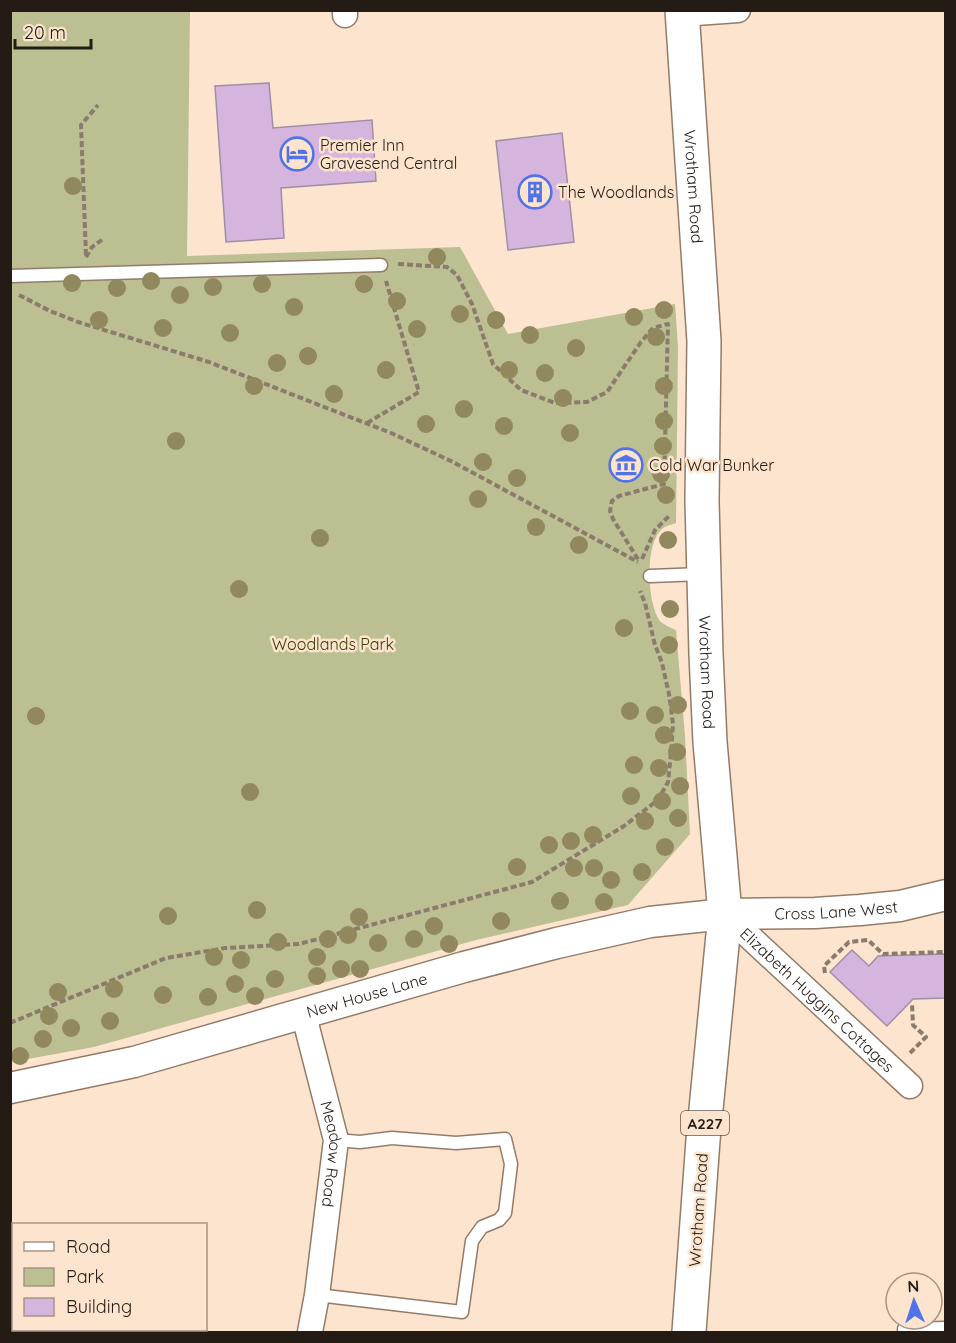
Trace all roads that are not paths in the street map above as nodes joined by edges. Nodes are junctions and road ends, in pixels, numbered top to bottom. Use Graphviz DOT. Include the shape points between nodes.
graph roads {
  1 [pos="738,10"];
  2 [pos="682,12"];
  3 [pos="381,265"];
  4 [pos="10,276"];
  5 [pos="703,574"];
  6 [pos="650,576"];
  7 [pos="945,895"];
  8 [pos="725,914"];
  9 [pos="303,1012"];
  10 [pos="910,1086"];
  11 [pos="10,1088"];
  12 [pos="336,1140"];
  13 [pos="317,1294"];
  14 [pos="309,1332"];
  15 [pos="689,1332"];
  1 -- 2 [label="street"];
  2 -- 5 [label="main road, Wrotham Road / A227" via="704,340"];
  3 -- 4 [label="lane"];
  5 -- 6 [label="lane"];
  5 -- 8 [label="main road, Wrotham Road / A227" via="710,742"];
  7 -- 8 [label="street, Cross Lane West" via="900,906 860,910"];
  8 -- 9 [label="street, New House Lane" via="650,922 557,943"];
  8 -- 10 [label="street, Elizabeth Huggins Cottages"];
  8 -- 15 [label="main road, Wrotham Road / A227"];
  9 -- 11 [label="street, New House Lane" via="134,1062"];
  9 -- 12 [label="street, Meadow Road"];
  12 -- 13 [label="street, Meadow Road"];
  12 -- 13 [label="lane" via="360,1142 392,1137 456,1143 505,1139 511,1164 505,1213 500,1221 482,1227 472,1241 462,1312"];
  13 -- 14 [label="street, Meadow Road"];
}
